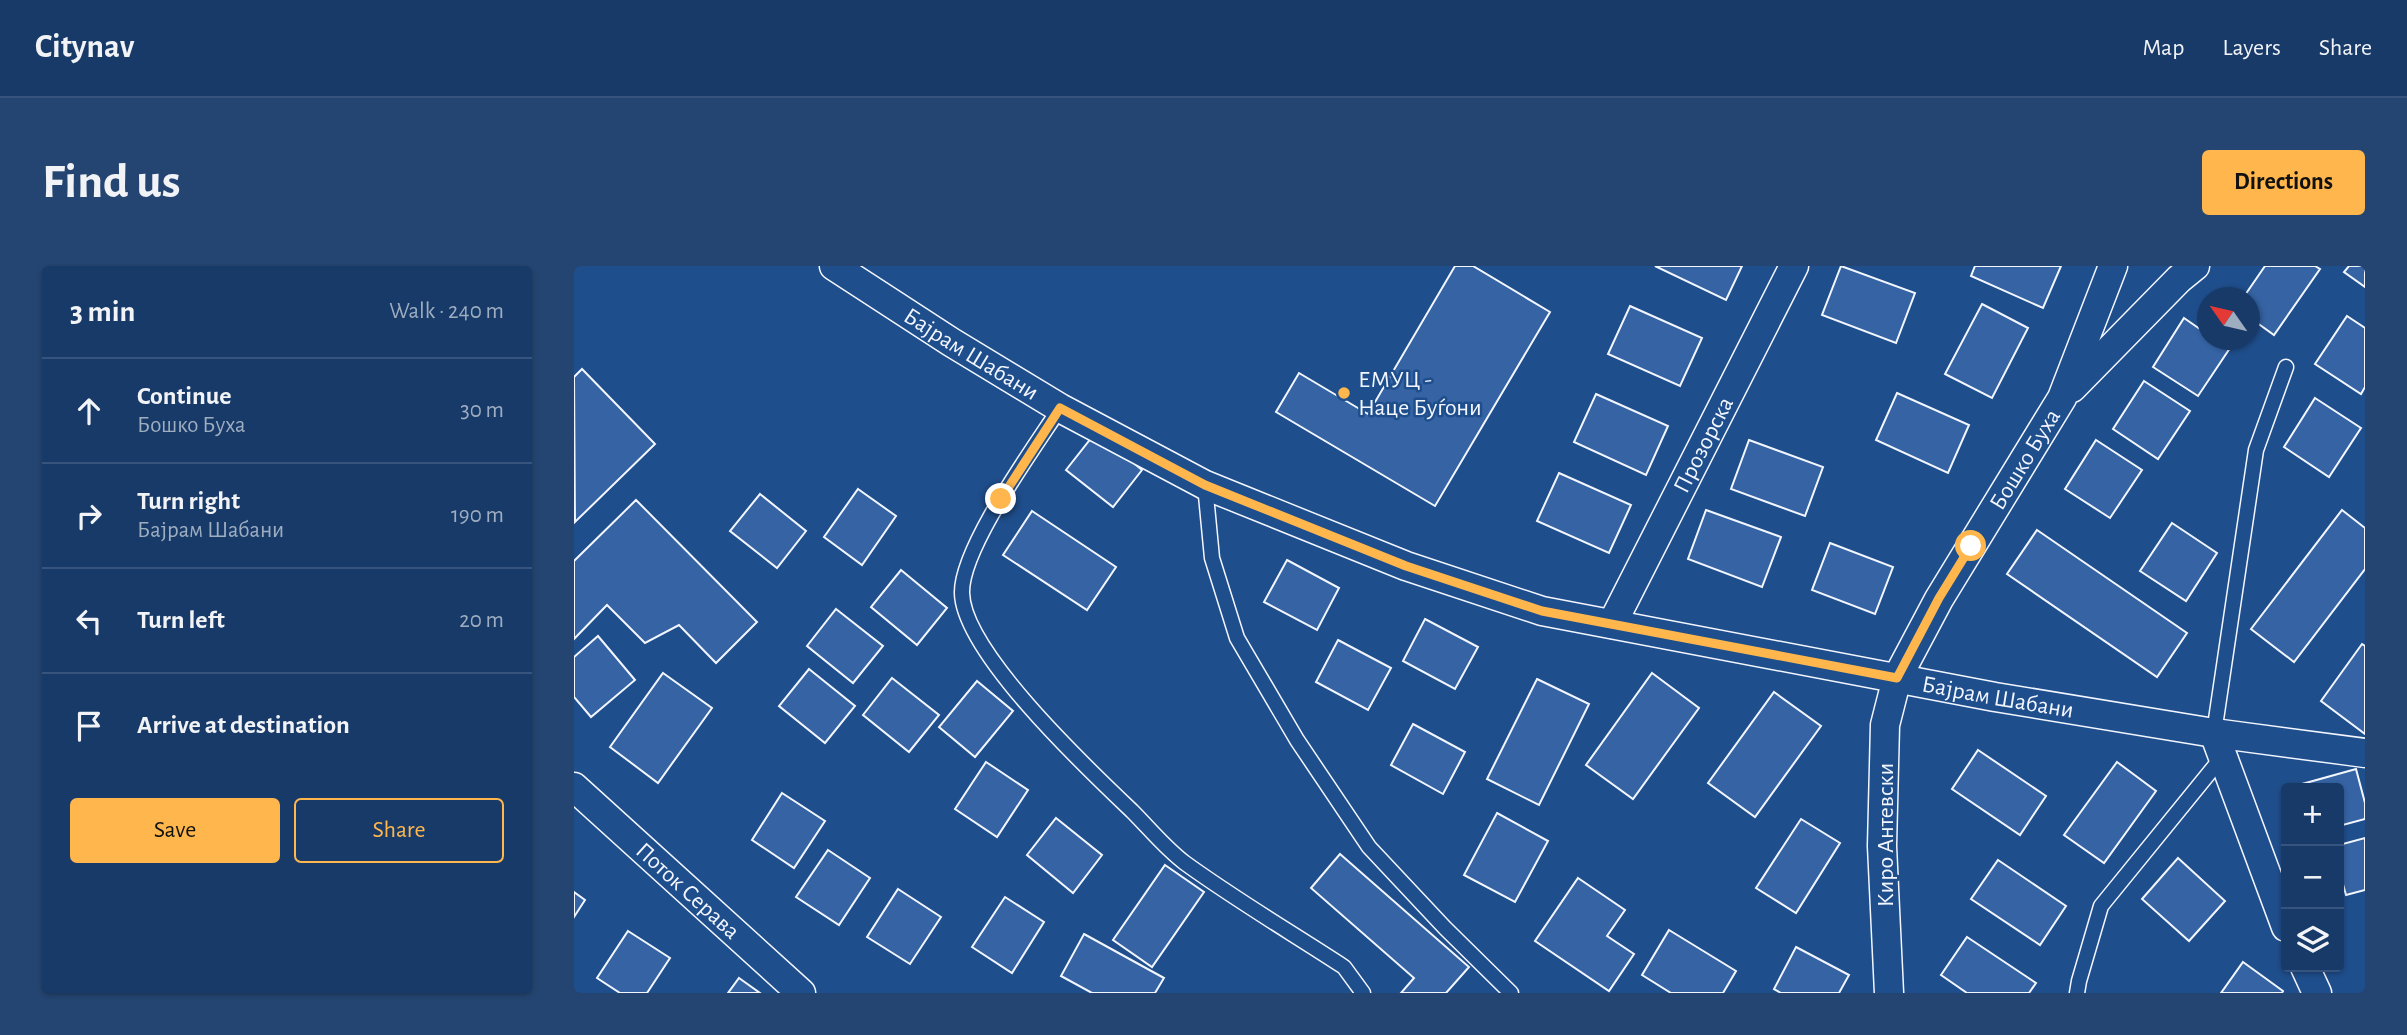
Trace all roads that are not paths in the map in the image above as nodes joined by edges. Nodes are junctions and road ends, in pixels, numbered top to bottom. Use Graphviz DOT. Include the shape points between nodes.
graph roads {
  1 [pos="834,266"];
  2 [pos="1794,266"];
  3 [pos="2113,266"];
  4 [pos="2195,266"];
  5 [pos="2286,367"];
  6 [pos="2062,398"];
  7 [pos="1060,408"];
  8 [pos="1205,485"];
  9 [pos="1612,624"];
  10 [pos="1897,678"];
  11 [pos="2219,744"];
  12 [pos="2365,753"];
  13 [pos="574,788"];
  14 [pos="2281,913"];
  15 [pos="2307,972"];
  16 [pos="801,993"];
  17 [pos="1363,993"];
  18 [pos="1511,993"];
  19 [pos="1889,993"];
  20 [pos="2077,993"];
  21 [pos="2317,993"];
  1 -- 7 [label="street, Бајрам Шабани"];
  2 -- 9 [label="street, Прозорска"];
  3 -- 6 [label="street, Бошко Буха"];
  4 -- 6 [label="street"];
  5 -- 11 [label="lane" via="2256,450"];
  6 -- 10 [label="street, Бошко Буха" via="1939,598"];
  7 -- 8 [label="street, Бајрам Шабани"];
  7 -- 17 [label="lane" via="1001,499 965,566 962,594 969,621 987,652 1049,730 1183,861 1344,967"];
  8 -- 9 [label="street, Бајрам Шабани" via="1406,566 1542,611"];
  8 -- 18 [label="lane" via="1212,558 1237,638 1297,740 1369,847"];
  9 -- 10 [label="street, Бајрам Шабани"];
  10 -- 11 [label="street, Бајрам Шабани"];
  10 -- 19 [label="street, Киро Антевски" via="1885,725 1882,846"];
  11 -- 12 [label="street, Бајрам Шабани"];
  11 -- 14 [label="street"];
  11 -- 20 [label="lane" via="2101,906"];
  13 -- 16 [label="street, Поток Серава"];
  15 -- 21 [label="street"];
}
